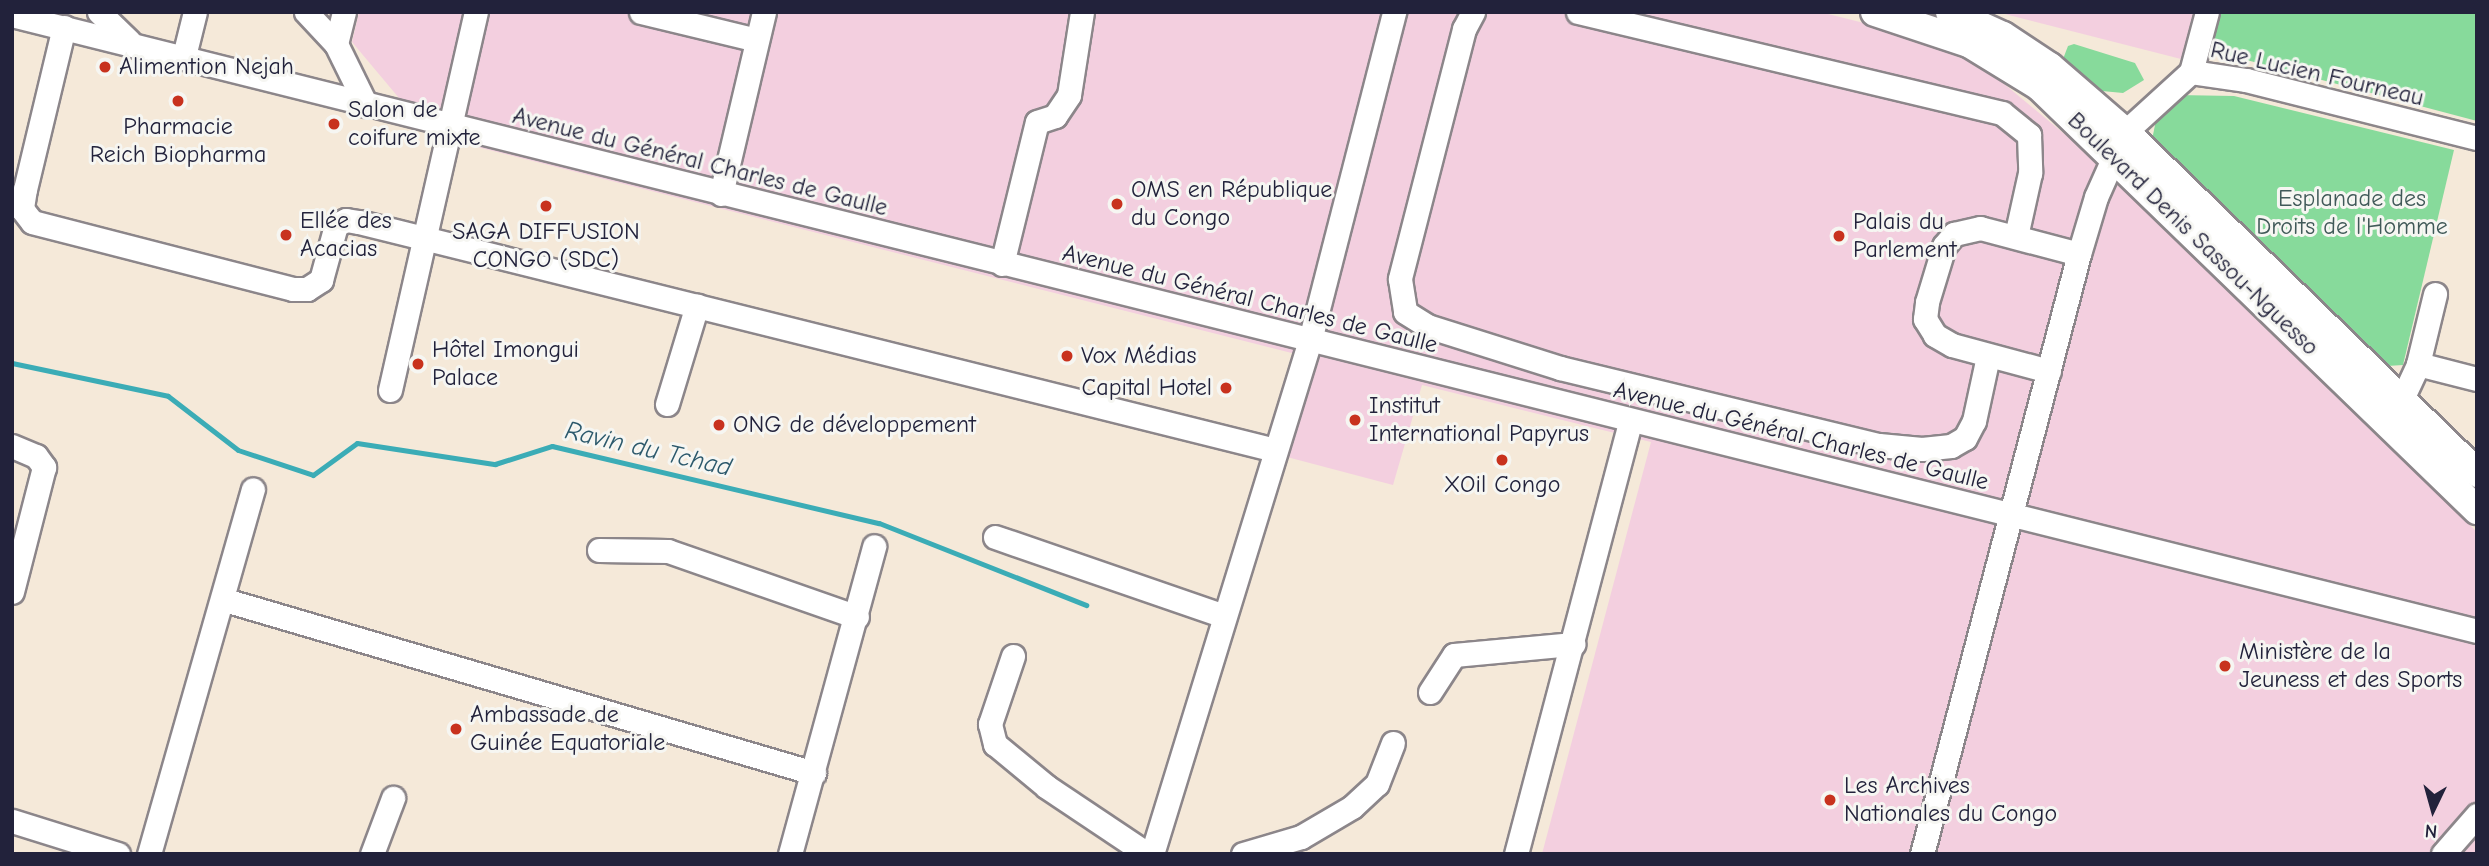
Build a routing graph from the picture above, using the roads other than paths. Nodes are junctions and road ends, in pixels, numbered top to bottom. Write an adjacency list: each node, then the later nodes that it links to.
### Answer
1 (99, 12): 18 (street)
2 (195, 12): 20 (street)
3 (306, 12): 19 (street)
4 (344, 12): 19 (street)
5 (476, 12): 23 (street)
6 (641, 12): 17 (street)
7 (764, 12): 17 (street)
8 (1082, 12): 30 (street)
9 (1394, 12): 33 (street)
10 (1473, 12): 34 (street)
11 (1578, 12): 27 (street)
12 (1875, 12): 25 (main road, Boulevard Denis Sassou-Nguesso)
13 (1950, 12): 25 (main road, Boulevard Denis Sassou-Nguesso)
14 (2207, 12): 21 (street)
15 (12, 15): 16 (street, Avenue du Général Charles de Gaulle)
16 (64, 26): 18 (street, Avenue du Général Charles de Gaulle); 28 (street)
17 (757, 40): 26 (street)
18 (129, 41): 20 (street, Avenue du Général Charles de Gaulle)
19 (336, 44): 22 (street)
20 (184, 56): 22 (street, Avenue du Général Charles de Gaulle)
21 (2192, 72): 24 (street, Rue Lucien Fourneau); 25 (street, Rue Lucien Fourneau)
22 (366, 105): 23 (street, Avenue du Général Charles de Gaulle)
23 (448, 127): 26 (street, Avenue du Général Charles de Gaulle); 28 (street)
24 (2477, 138)
25 (2119, 144): 29 (street); 39 (main road, Boulevard Denis Sassou-Nguesso); 46 (main road, Boulevard Denis Sassou-Nguesso)
26 (721, 194): 30 (street, Avenue du Général Charles de Gaulle)
27 (2016, 236): 29 (street); 34 (street)
28 (423, 237): 32 (street); 38 (street)
29 (2080, 254): 36 (street)
30 (1002, 264): 33 (street, Avenue du Général Charles de Gaulle)
31 (2435, 294): 35 (street)
32 (696, 305): 40 (street); 43 (street)
33 (1310, 341): 41 (street, Avenue du Général Charles de Gaulle); 43 (street)
34 (1988, 356): 36 (street)
35 (2418, 364): 37 (street); 39 (street)
36 (2049, 371): 47 (street)
37 (2477, 379)
38 (390, 390)
39 (2402, 399): 44 (main road, Boulevard Denis Sassou-Nguesso)
40 (667, 404)
41 (1630, 421): 47 (street, Avenue du Général Charles de Gaulle); 56 (street)
42 (12, 446): 51 (street)
43 (1275, 450): 53 (street)
44 (2477, 473)
45 (253, 490): 52 (street)
46 (2477, 510)
47 (2011, 514): 55 (street, Avenue du Général Charles de Gaulle); 71 (street)
48 (995, 537): 53 (street)
49 (874, 546): 54 (street)
50 (598, 550): 54 (street)
51 (12, 592)
52 (225, 600): 60 (street); 66 (street)
53 (1224, 616): 68 (street)
54 (857, 617): 60 (street)
55 (2477, 631)
56 (1573, 644): 58 (street); 70 (street)
57 (1013, 656): 68 (street)
58 (1430, 692)
59 (1394, 743): 69 (street)
60 (814, 773): 64 (street)
61 (393, 798): 67 (street)
62 (2477, 814): 72 (street)
63 (12, 821): 65 (street)
64 (797, 851)
65 (118, 854)
66 (149, 854)
67 (372, 854)
68 (1149, 854)
69 (1243, 854)
70 (1516, 854)
71 (1922, 854)
72 (2444, 854)

